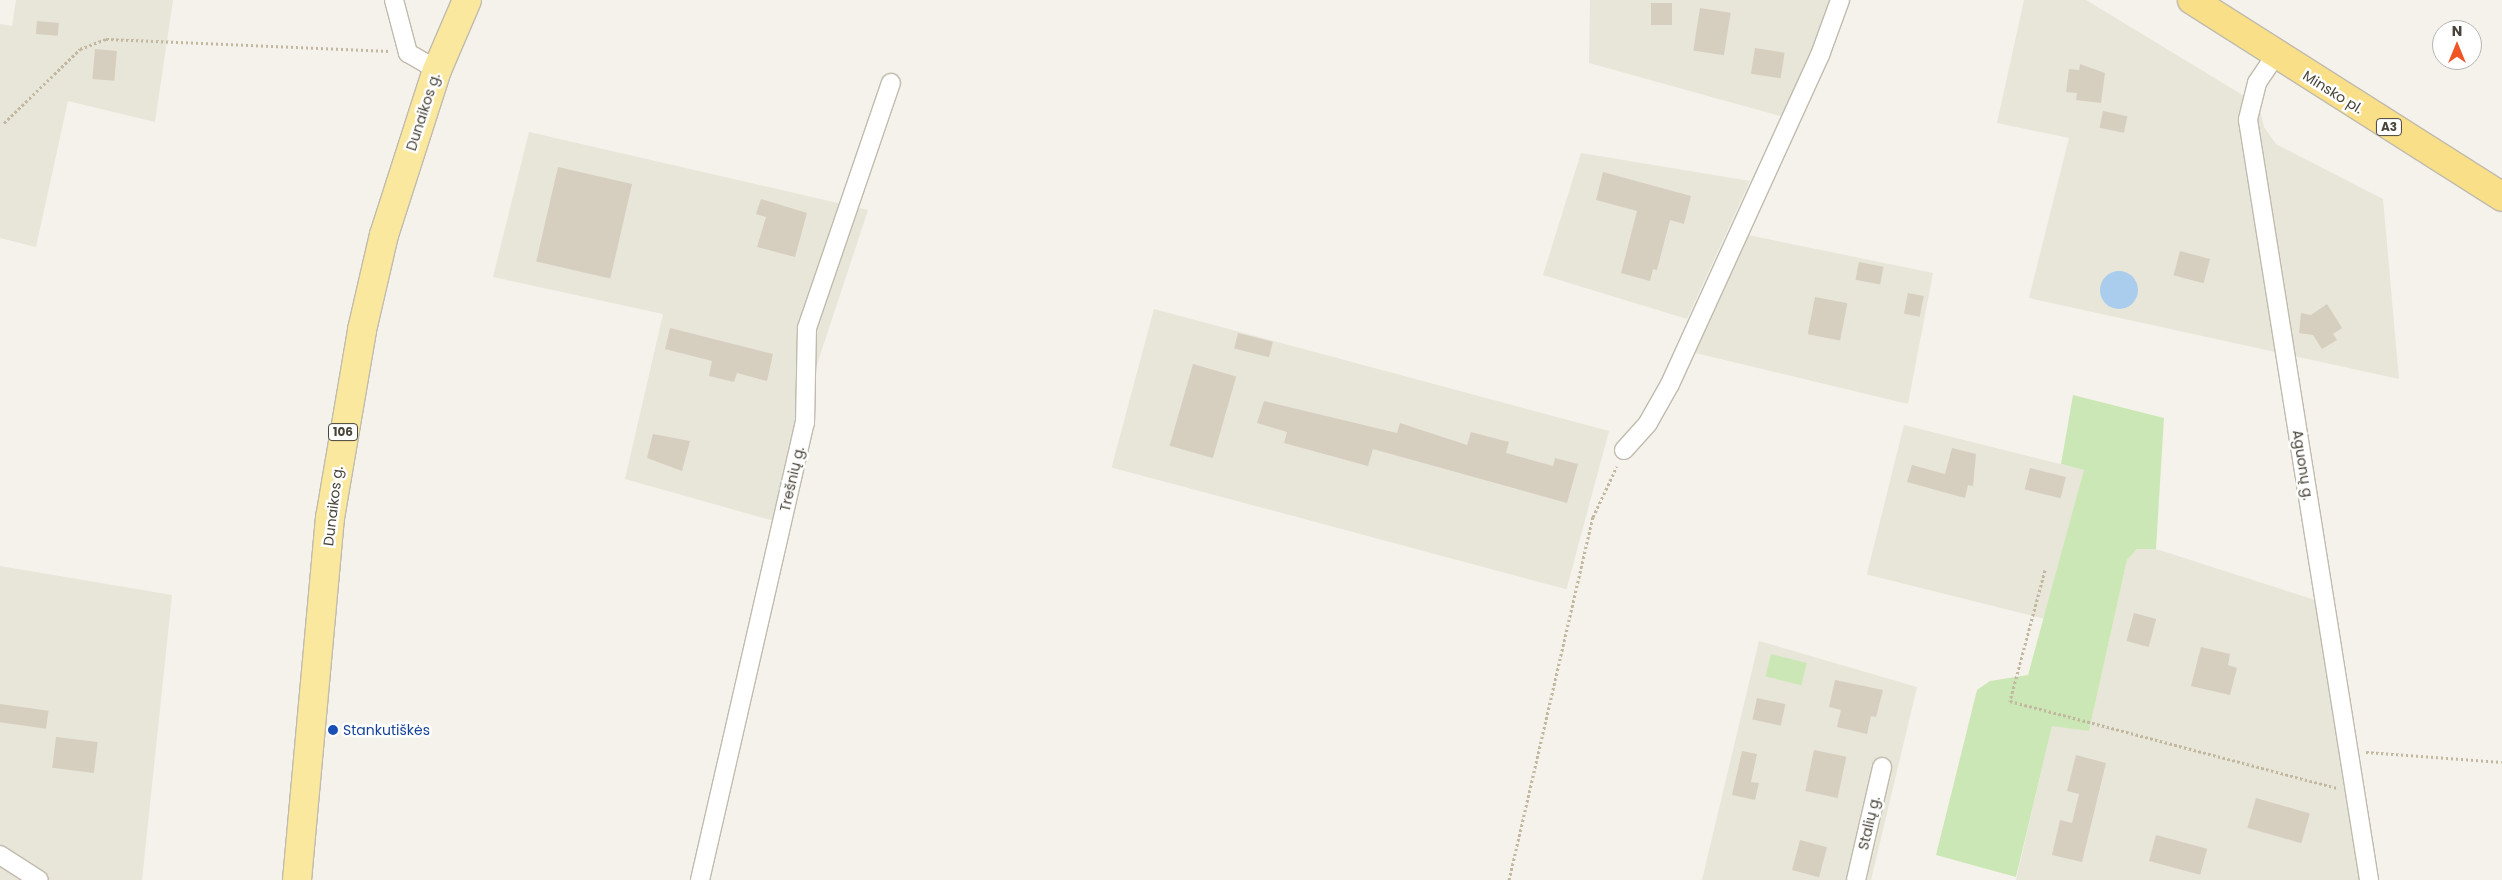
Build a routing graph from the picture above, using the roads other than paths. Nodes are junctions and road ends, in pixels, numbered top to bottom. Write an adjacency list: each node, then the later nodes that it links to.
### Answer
1 (394, 0): 6 (street)
2 (467, 0): 6 (main road, Dunaikos g. / 106)
3 (1840, 0): 9 (street)
4 (2192, 0): 5 (highway, Minsko pl. / A3)
5 (2275, 56): 8 (highway, Minsko pl. / A3); 16 (street, Aguonų g.)
6 (437, 70): 13 (main road, Dunaikos g. / 106)
7 (891, 83): 14 (street, Trešnių g.)
8 (2502, 197)
9 (1624, 450)
10 (1882, 767): 15 (street, Stalių g.)
11 (0, 855): 12 (street)
12 (39, 880)
13 (297, 880)
14 (700, 880)
15 (1856, 880)
16 (2369, 880)

